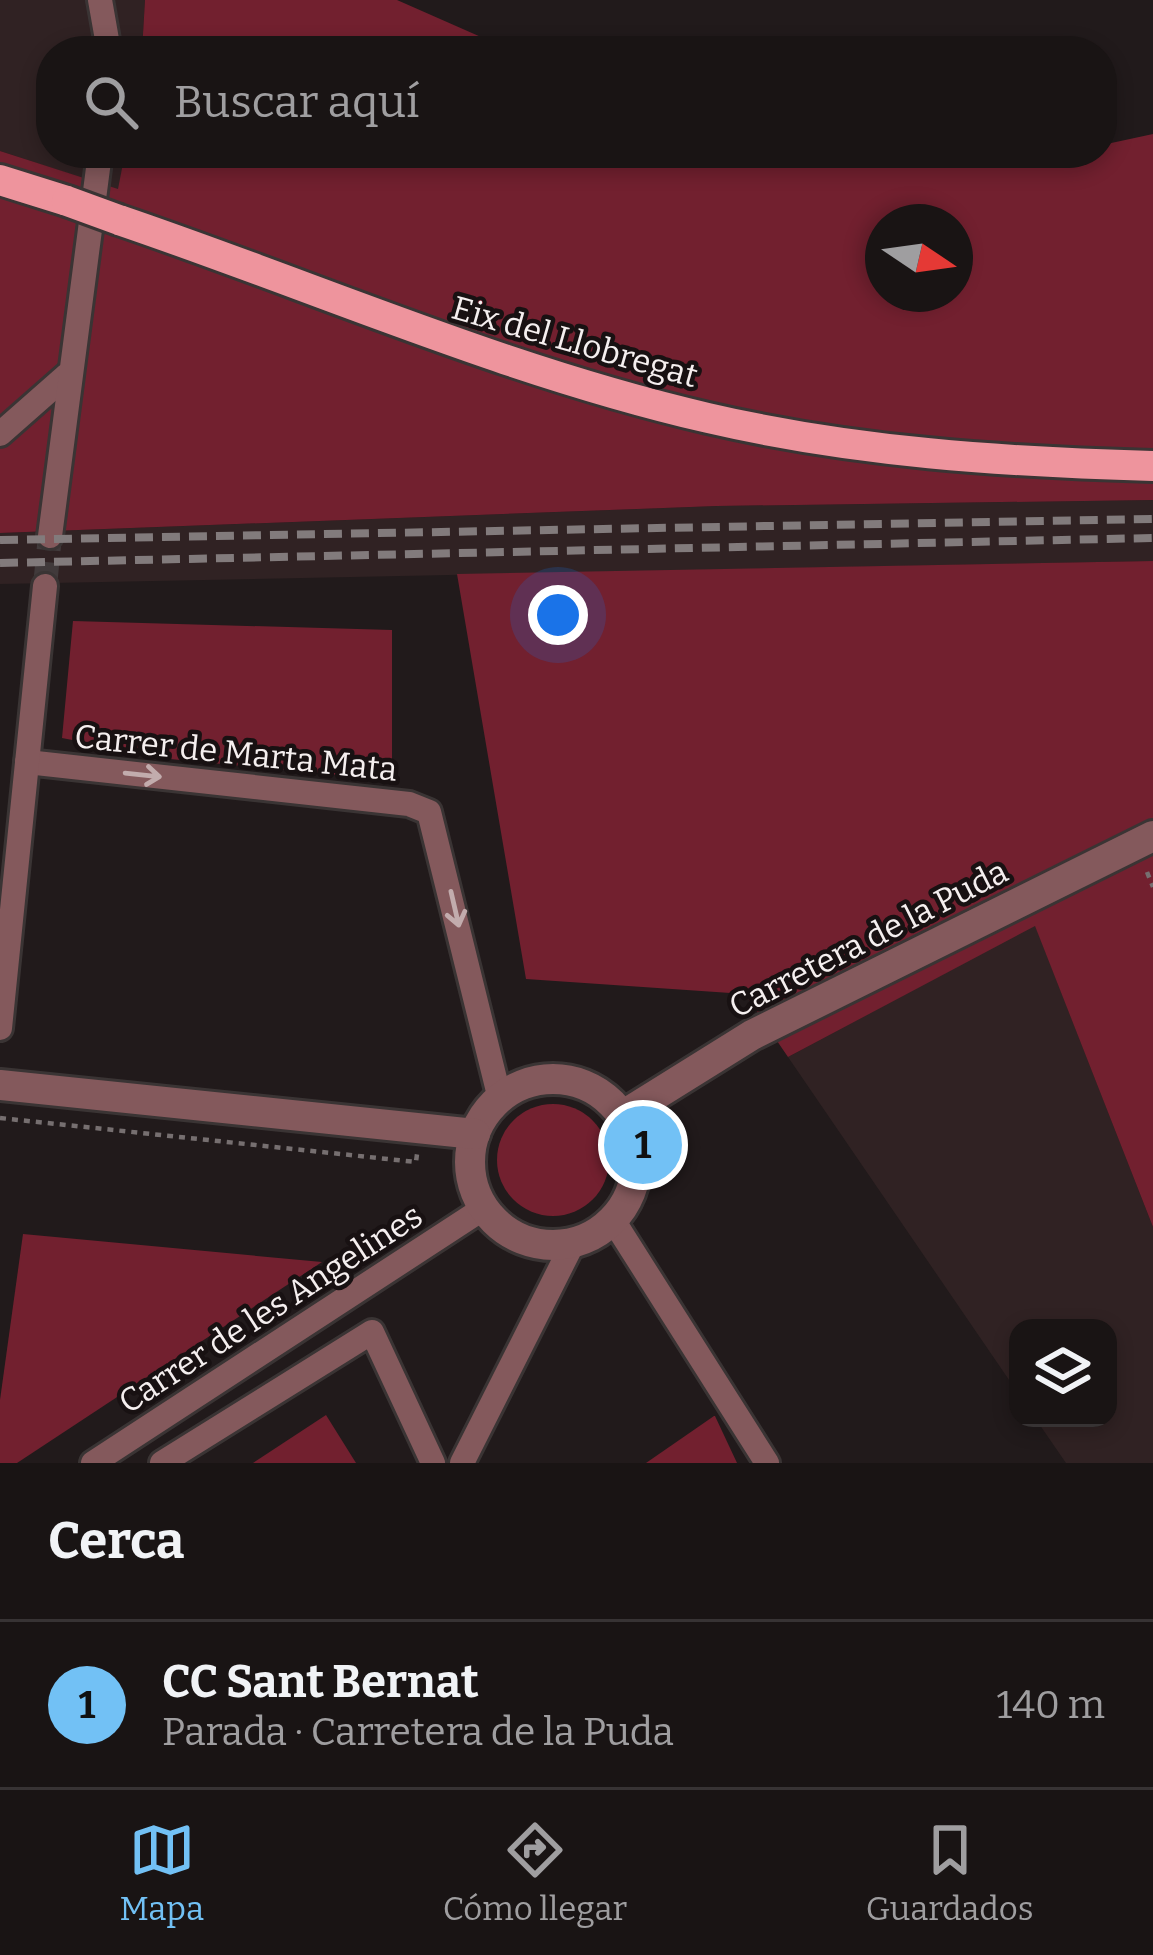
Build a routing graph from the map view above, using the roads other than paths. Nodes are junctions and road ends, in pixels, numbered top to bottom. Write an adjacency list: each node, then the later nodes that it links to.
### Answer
1 (100, 0): 2 (street)
2 (106, 36)
3 (98, 168): 5 (street)
4 (0, 179): 7 (main road, Eix del Llobregat, bridge)
5 (68, 375): 6 (street); 8 (street)
6 (0, 434)
7 (1153, 466)
8 (50, 536)
9 (45, 586): 10 (street)
10 (27, 762): 12 (street); 14 (street, Carrer de Marta Mata, one-way to 14)
11 (1153, 836): 15 (street, Carretera de la Puda)
12 (0, 1028)
13 (0, 1085): 16 (street)
14 (500, 1099): 15 (street); 16 (street)
15 (622, 1116): 18 (street)
16 (475, 1134): 17 (street)
17 (484, 1208): 19 (street); 20 (street, Carrer de les Angelines)
18 (614, 1220): 19 (street); 24 (street)
19 (573, 1243): 23 (street)
20 (93, 1463)
21 (162, 1463): 22 (street)
22 (434, 1463)
23 (462, 1463)
24 (767, 1463)

